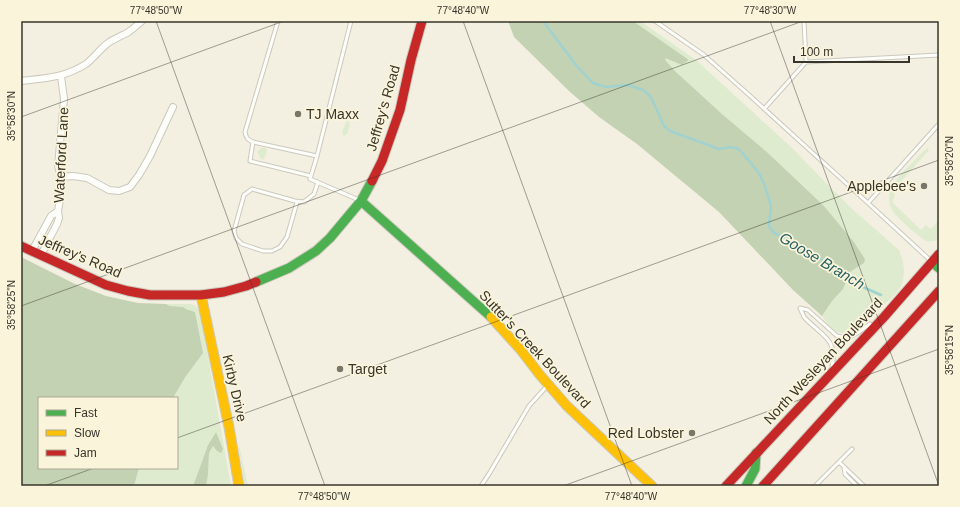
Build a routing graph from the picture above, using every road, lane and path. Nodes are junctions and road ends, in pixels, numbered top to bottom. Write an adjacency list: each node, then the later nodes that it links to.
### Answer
1 (142, 21): 9 (street)
2 (278, 21): 14 (lane)
3 (351, 21): 15 (lane)
4 (422, 21): 19 (main road, Jeffrey's Road)
5 (655, 21): 12 (lane)
6 (804, 21): 8 (lane)
7 (939, 55): 8 (lane)
8 (806, 62): 12 (lane)
9 (61, 76): 10 (street); 17 (street, Waterford Lane)
10 (21, 81)
11 (173, 107): 17 (street)
12 (764, 109): 21 (lane)
13 (939, 124): 21 (lane)
14 (254, 142): 15 (lane); 16 (lane)
15 (317, 156): 16 (lane)
16 (311, 176): 18 (lane)
17 (61, 177): 22 (street, Waterford Lane)
18 (318, 182): 19 (lane); 20 (lane)
19 (361, 201): 29 (main road, Jeffrey's Road); 32 (main road, Sutter's Creek Boulevard)
20 (296, 202): 20 (lane)
21 (868, 203): 27 (lane)
22 (58, 211): 24 (street, Waterford Lane); 26 (street, Waterford Lane)
23 (21, 246): 24 (main road, Jeffrey's Road)
24 (32, 251): 26 (main road, Jeffrey's Road)
25 (939, 254): 27 (main road, North Wesleyan Boulevard)
26 (41, 255): 29 (main road, Jeffrey's Road)
27 (935, 265): 30 (main road, North Wesleyan Boulevard)
28 (939, 291): 42 (main road)
29 (201, 295): 37 (main road, Kirby Drive)
30 (884, 317): 31 (main road, North Wesleyan Boulevard); 31 (lane)
31 (830, 374): 34 (main road, North Wesleyan Boulevard)
32 (548, 384): 38 (lane); 39 (main road, Sutter's Creek Boulevard)
33 (852, 449): 35 (lane)
34 (756, 453): 40 (main road, North Wesleyan Boulevard); 41 (main road)
35 (839, 462): 36 (lane); 43 (lane)
36 (843, 466): 44 (lane); 45 (lane)
37 (239, 486)
38 (481, 486)
39 (652, 486)
40 (726, 486)
41 (746, 486)
42 (763, 486)
43 (815, 486)
44 (857, 486)
45 (864, 486)

